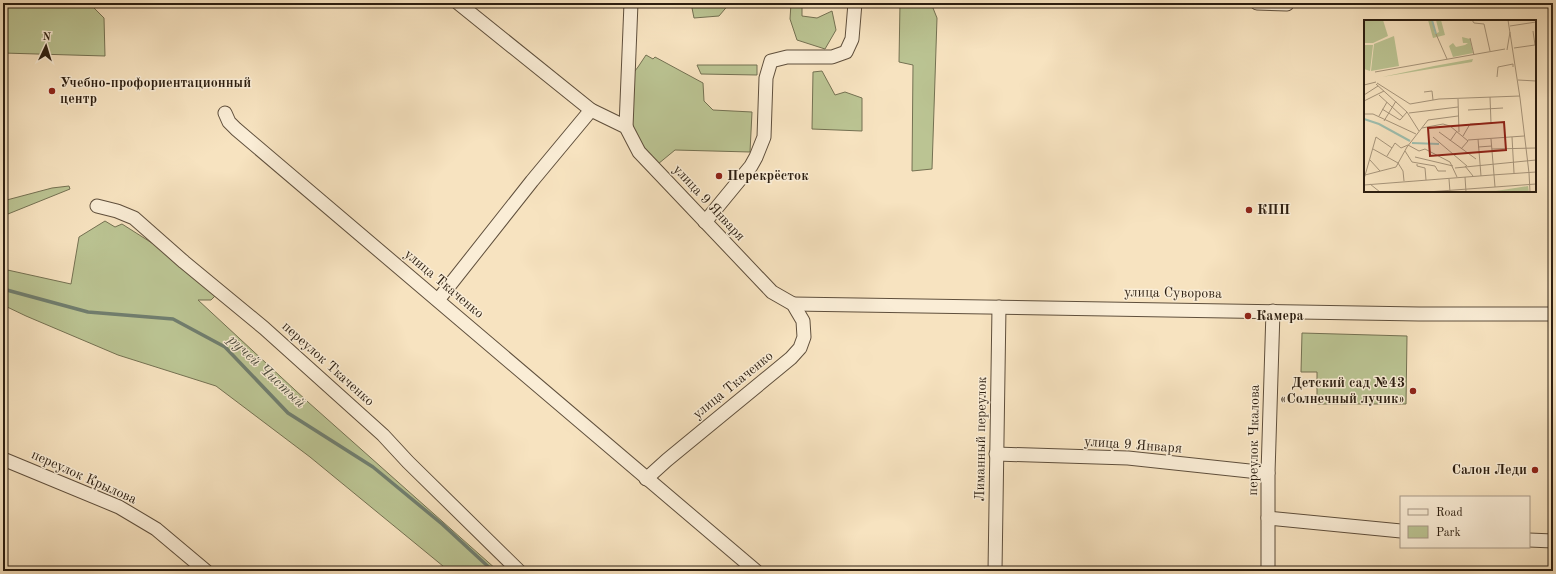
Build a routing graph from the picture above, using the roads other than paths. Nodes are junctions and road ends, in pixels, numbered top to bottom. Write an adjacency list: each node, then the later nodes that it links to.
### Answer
1 (458, 3): 6 (street)
2 (631, 3): 8 (street)
3 (855, 3): 10 (street)
4 (1257, 3): 5 (street)
5 (1287, 3)
6 (591, 110): 8 (street); 11 (street)
7 (225, 113): 11 (street, улица Ткаченко)
8 (626, 127): 10 (street, улица 9 Января)
9 (97, 206): 26 (street, переулок Ткаченко)
10 (705, 222): 12 (street, улица 9 Января)
11 (438, 300): 20 (street, улица Ткаченко)
12 (793, 304): 13 (street, улица Суворова); 16 (street, улица 9 Января)
13 (999, 307): 14 (street, улица Суворова); 17 (street, Лиманный переулок)
14 (1273, 311): 15 (street, улица Суворова); 19 (street, переулок Чкалова)
15 (1553, 314)
16 (803, 321): 20 (street, улица Ткаченко)
17 (996, 454): 19 (street, улица 9 Января); 28 (street, Лиманный переулок)
18 (3, 459): 25 (street, переулок Крылова)
19 (1268, 473): 21 (street, переулок Чкалова)
20 (646, 479): 27 (street, улица Ткаченко)
21 (1268, 518): 22 (street); 29 (street, переулок Чкалова)
22 (1400, 531)
23 (1530, 540): 24 (street)
24 (1553, 541)
25 (206, 571)
26 (519, 571)
27 (756, 571)
28 (995, 571)
29 (1268, 571)

